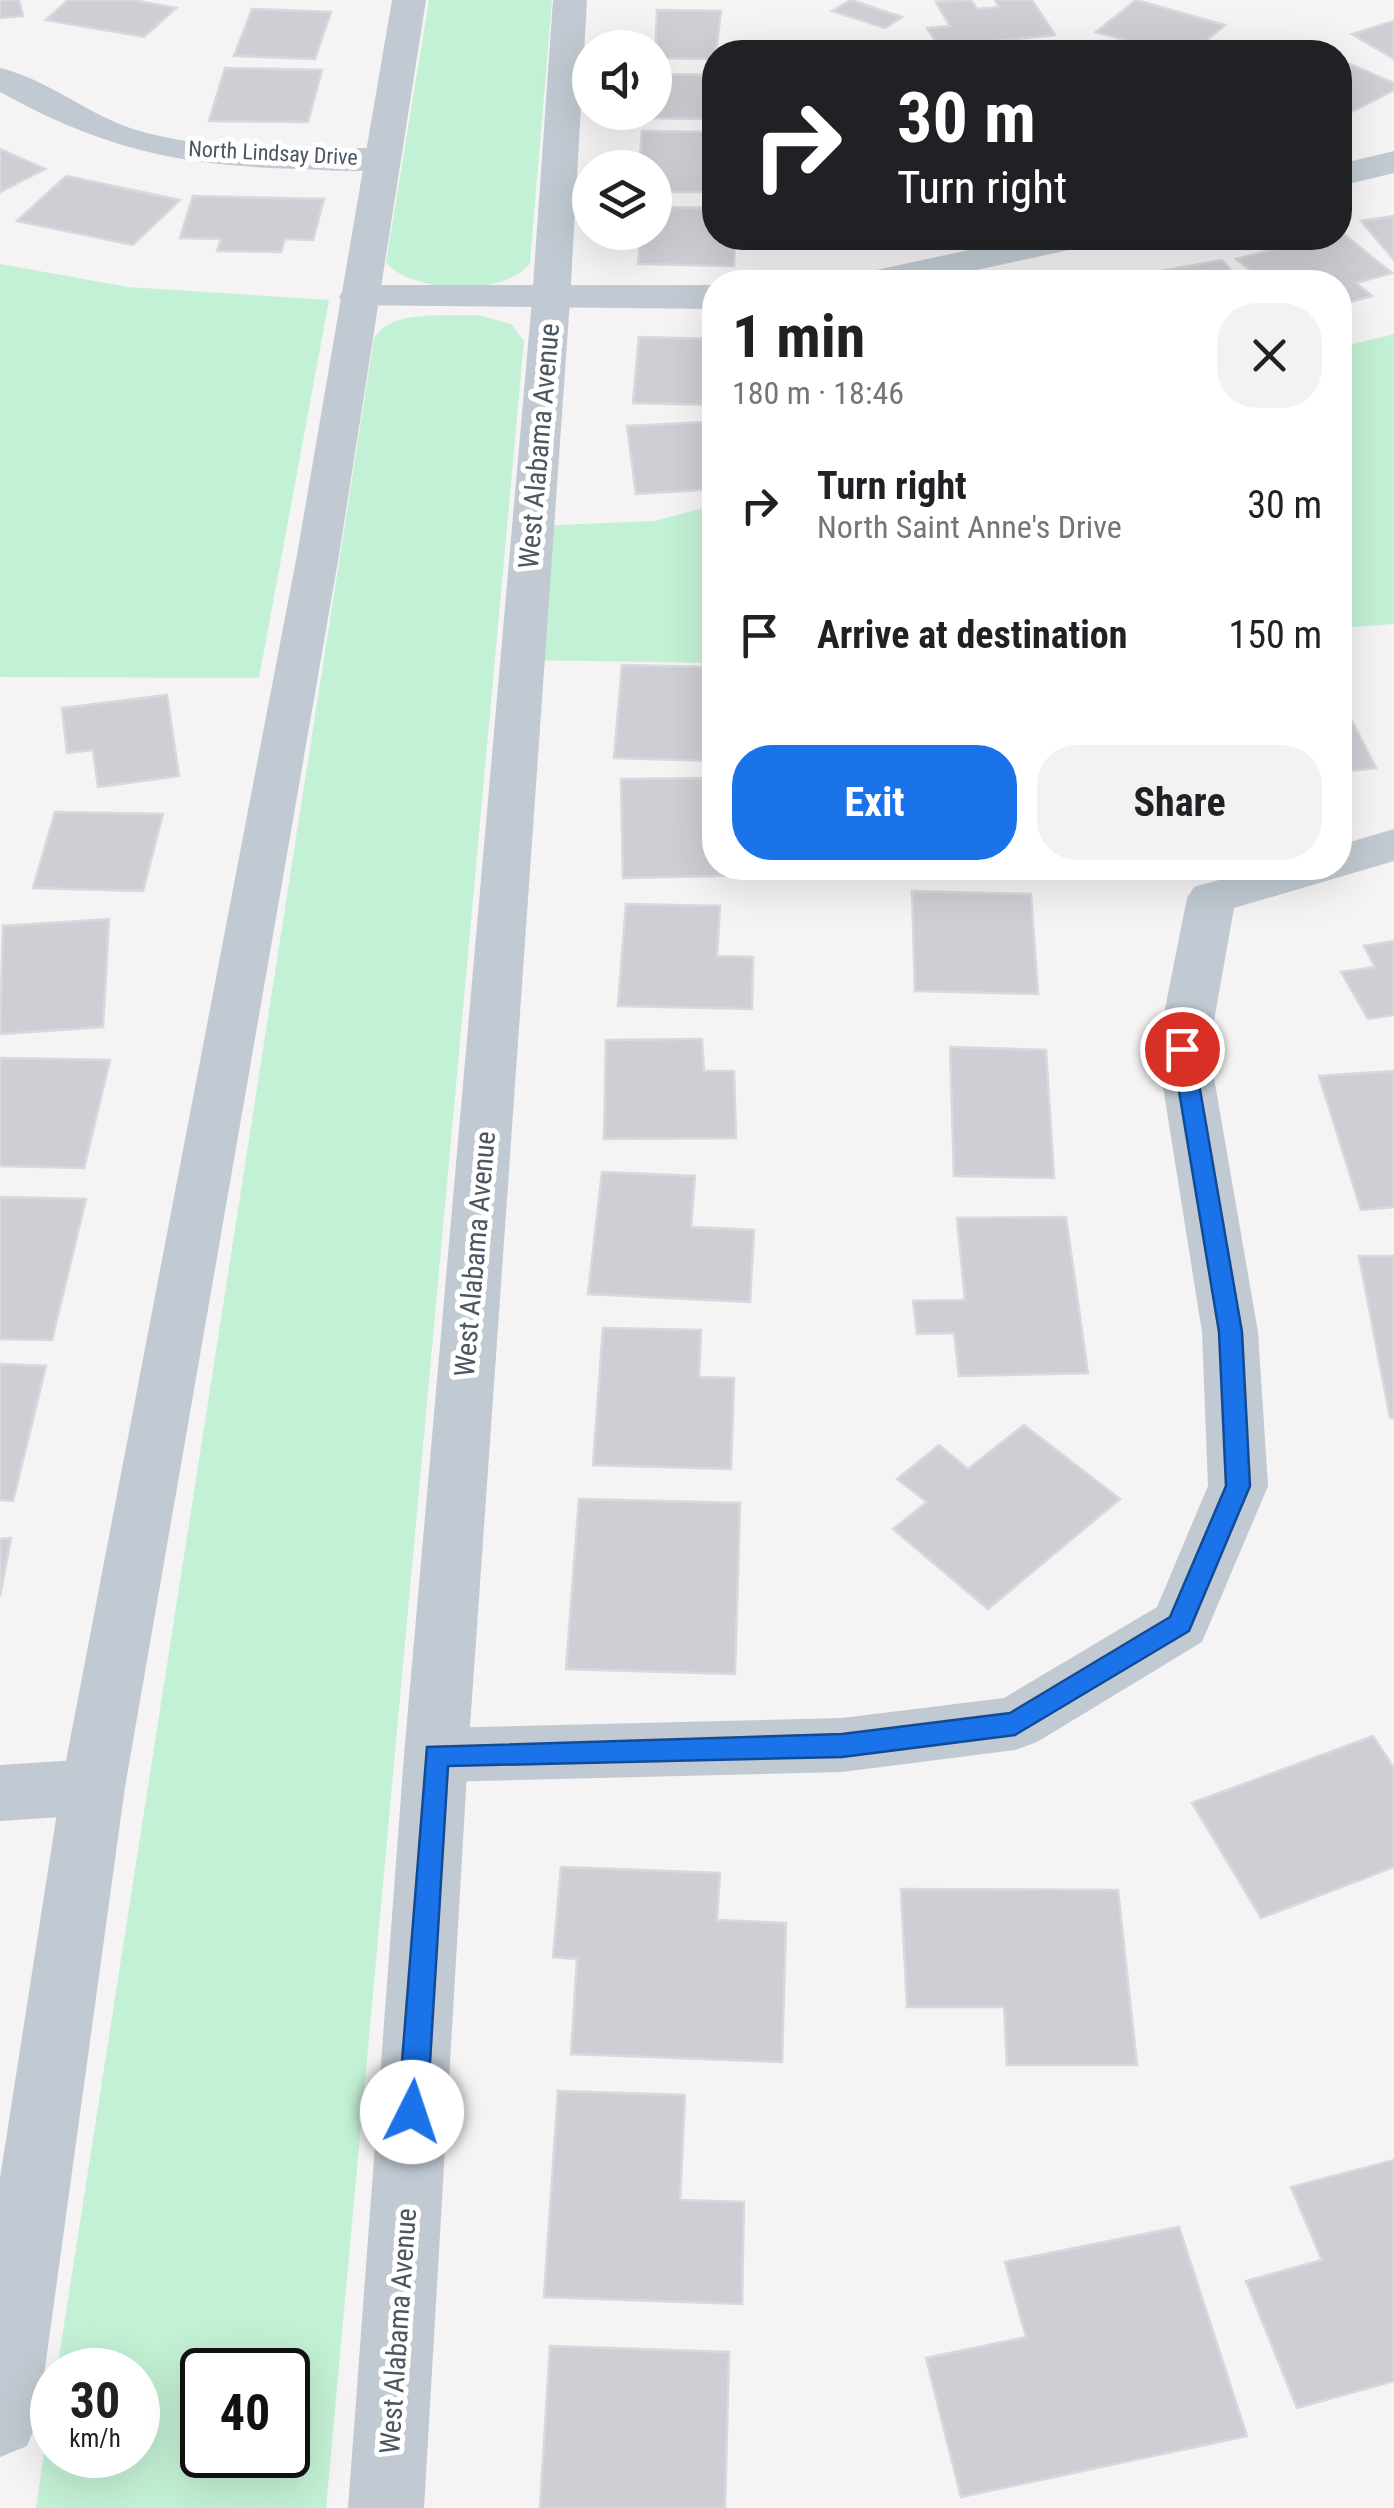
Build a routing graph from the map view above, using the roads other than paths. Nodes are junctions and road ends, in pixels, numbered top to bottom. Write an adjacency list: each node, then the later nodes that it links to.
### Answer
1 (409, 0): 4 (street)
2 (570, 0): 11 (street, West Alabama Avenue)
3 (0, 78): 4 (street, North Lindsay Drive)
4 (380, 159): 9 (street)
5 (1394, 162): 6 (street)
6 (1352, 172)
7 (1019, 250): 8 (street)
8 (927, 270)
9 (358, 297): 11 (street); 16 (street)
10 (702, 298): 11 (street)
11 (551, 300): 15 (street, West Alabama Avenue)
12 (1394, 845): 13 (street)
13 (1352, 857)
14 (1274, 880): 15 (street)
15 (436, 1755): 19 (street, West Alabama Avenue)
16 (94, 1786): 17 (street); 18 (street)
17 (0, 1793)
18 (0, 2419)
19 (386, 2508)

